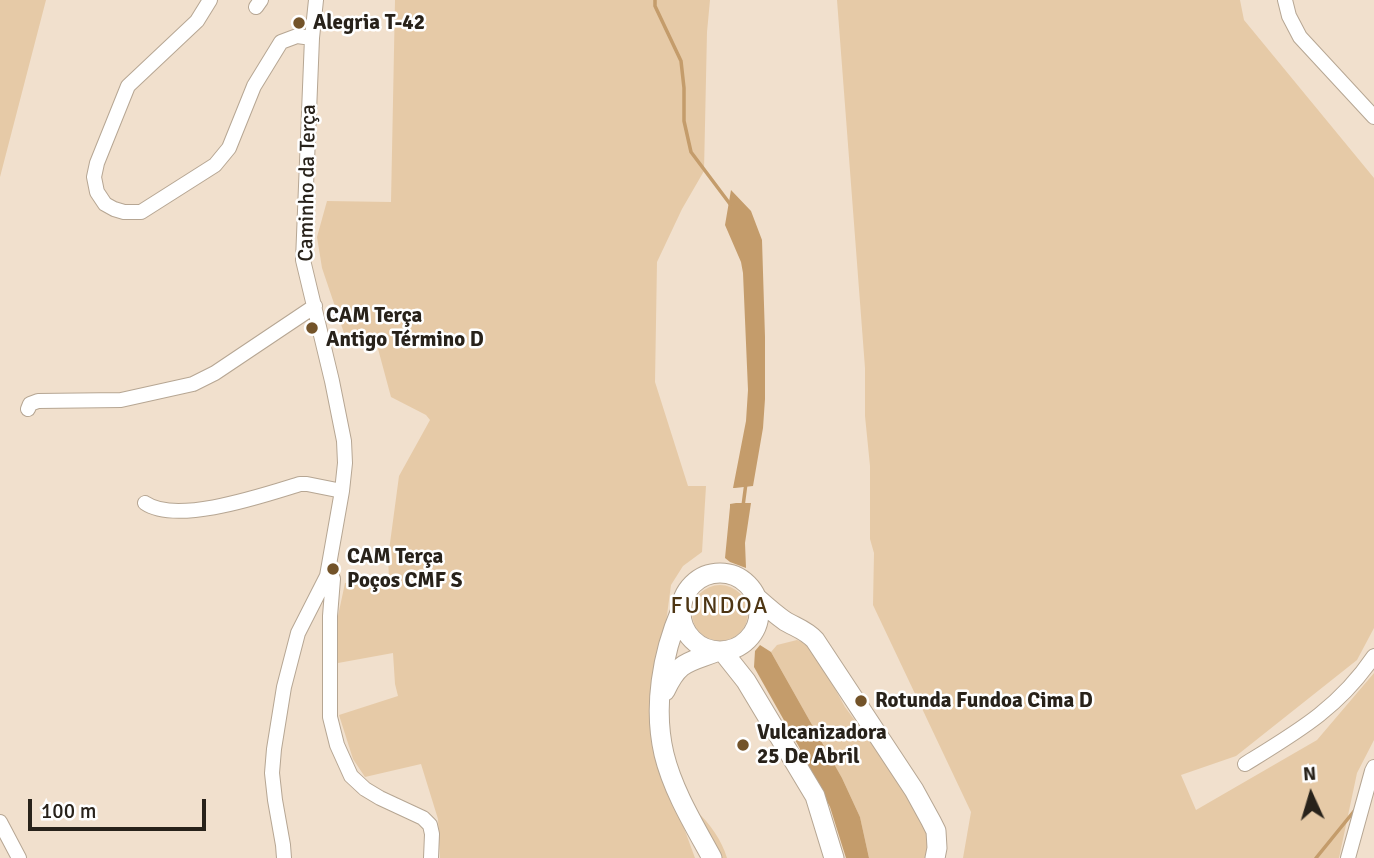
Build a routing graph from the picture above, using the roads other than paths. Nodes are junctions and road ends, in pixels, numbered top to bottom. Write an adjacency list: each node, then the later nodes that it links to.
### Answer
1 (209, 0): 4 (street)
2 (316, 0): 4 (street, Caminho da Terça)
3 (1285, 0): 5 (street)
4 (312, 38): 6 (street, Caminho da Terça)
5 (1374, 117)
6 (315, 306): 7 (street); 8 (street, Caminho da Terça)
7 (28, 409)
8 (342, 491): 9 (street); 10 (street, Caminho da Terça)
9 (145, 503)
10 (327, 576): 23 (street, Caminho da Terça); 24 (street)
11 (752, 591): 12 (main road); 13 (main road); 14 (main road)
12 (681, 610): 15 (main road); 18 (main road)
13 (796, 626): 14 (main road); 27 (main road)
14 (751, 637): 15 (main road); 17 (main road)
15 (720, 652): 17 (main road); 18 (main road)
16 (1374, 656): 19 (street)
17 (746, 681): 26 (main road)
18 (660, 701): 25 (main road)
19 (1245, 764)
20 (1374, 767): 28 (street)
21 (0, 822): 22 (street)
22 (19, 858)
23 (284, 858)
24 (432, 858)
25 (712, 858)
26 (834, 858)
27 (935, 858)
28 (1348, 858)

